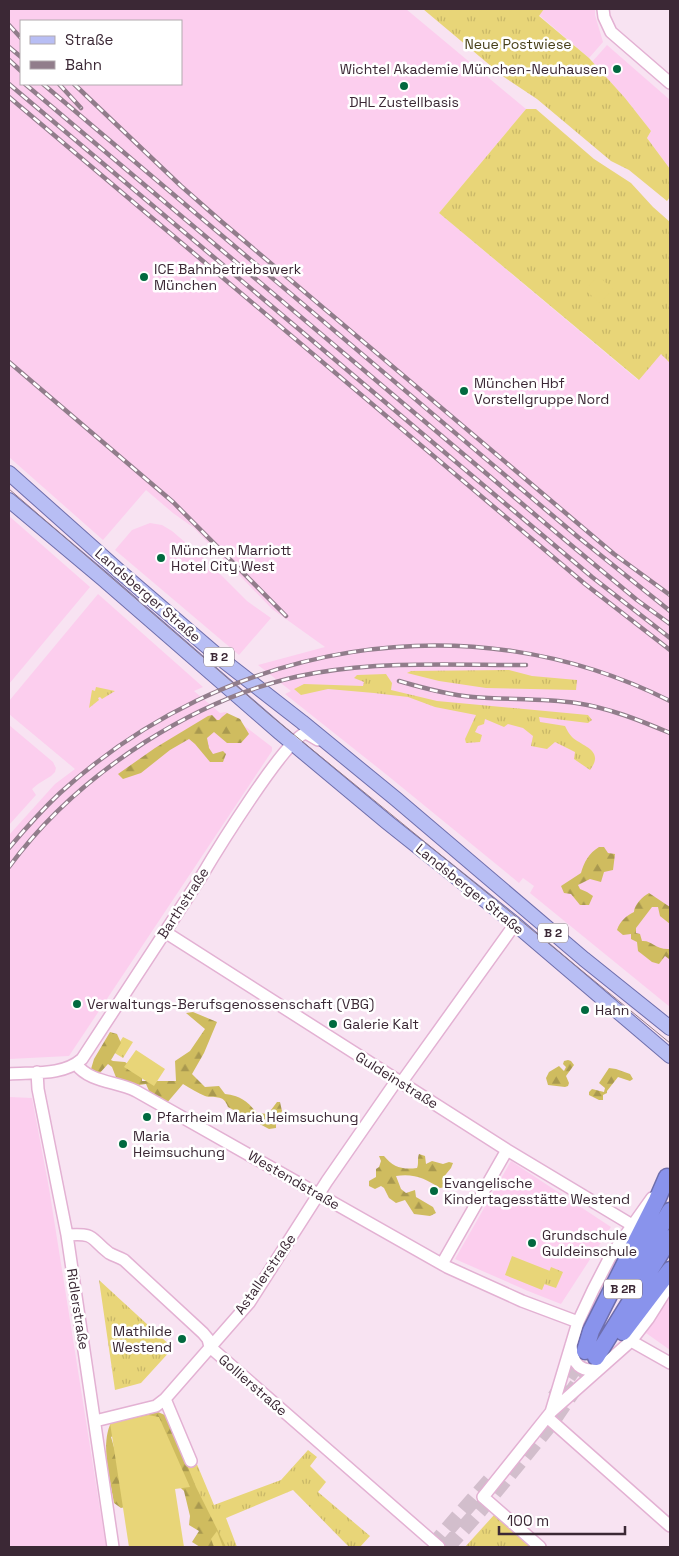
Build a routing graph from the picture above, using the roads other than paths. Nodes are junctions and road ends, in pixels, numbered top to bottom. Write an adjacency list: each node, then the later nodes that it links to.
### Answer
1 (603, 9): 2 (street)
2 (670, 83)
3 (9, 473): 4 (main road, Landsberger Straße / B 2)
4 (24, 485): 5 (street); 7 (main road, Landsberger Straße / B 2)
5 (9, 501): 6 (main road, Landsberger Straße / B 2)
6 (292, 743): 7 (street, Landsberger Straße); 8 (main road, Landsberger Straße / B 2); 9 (street, Barthstraße)
7 (337, 750): 10 (main road, Landsberger Straße / B 2)
8 (514, 924): 11 (main road, Landsberger Straße / B 2); 15 (street, Astallerstraße)
9 (165, 932): 12 (street, Barthstraße); 15 (street, Guldeinstraße)
10 (670, 1028)
11 (670, 1056)
12 (76, 1064): 13 (street); 18 (street, Westendstraße)
13 (37, 1072): 14 (street); 22 (street, Ridlerstraße)
14 (9, 1074)
15 (399, 1081): 16 (street, Guldeinstraße); 18 (street, Astallerstraße)
16 (507, 1150): 20 (street, Guldeinstraße); 23 (street)
17 (669, 1174): 20 (street); 29 (highway)
18 (319, 1194): 23 (street, Westendstraße); 28 (street, Astallerstraße)
19 (670, 1211): 21 (highway, B 2R)
20 (632, 1225): 26 (street)
21 (665, 1232): 29 (highway, B 2R)
22 (73, 1235): 28 (street, Gollierstraße); 35 (street, Ridlerstraße)
23 (442, 1264): 26 (street, Westendstraße)
24 (670, 1270): 29 (highway)
25 (670, 1284): 27 (street)
26 (578, 1322): 29 (street)
27 (631, 1341): 29 (street); 30 (street)
28 (210, 1347): 33 (street, Astallerstraße); 39 (street, Gollierstraße)
29 (591, 1355): 31 (street); 32 (street)
30 (670, 1363)
31 (559, 1384): 32 (street); 34 (street)
32 (575, 1392): 34 (street)
33 (165, 1399): 35 (street, Astallerstraße); 36 (street)
34 (550, 1414): 37 (street); 40 (street)
35 (95, 1421): 38 (street, Ridlerstraße)
36 (191, 1461)
37 (670, 1526)
38 (113, 1547)
39 (439, 1547)
40 (540, 1547)

